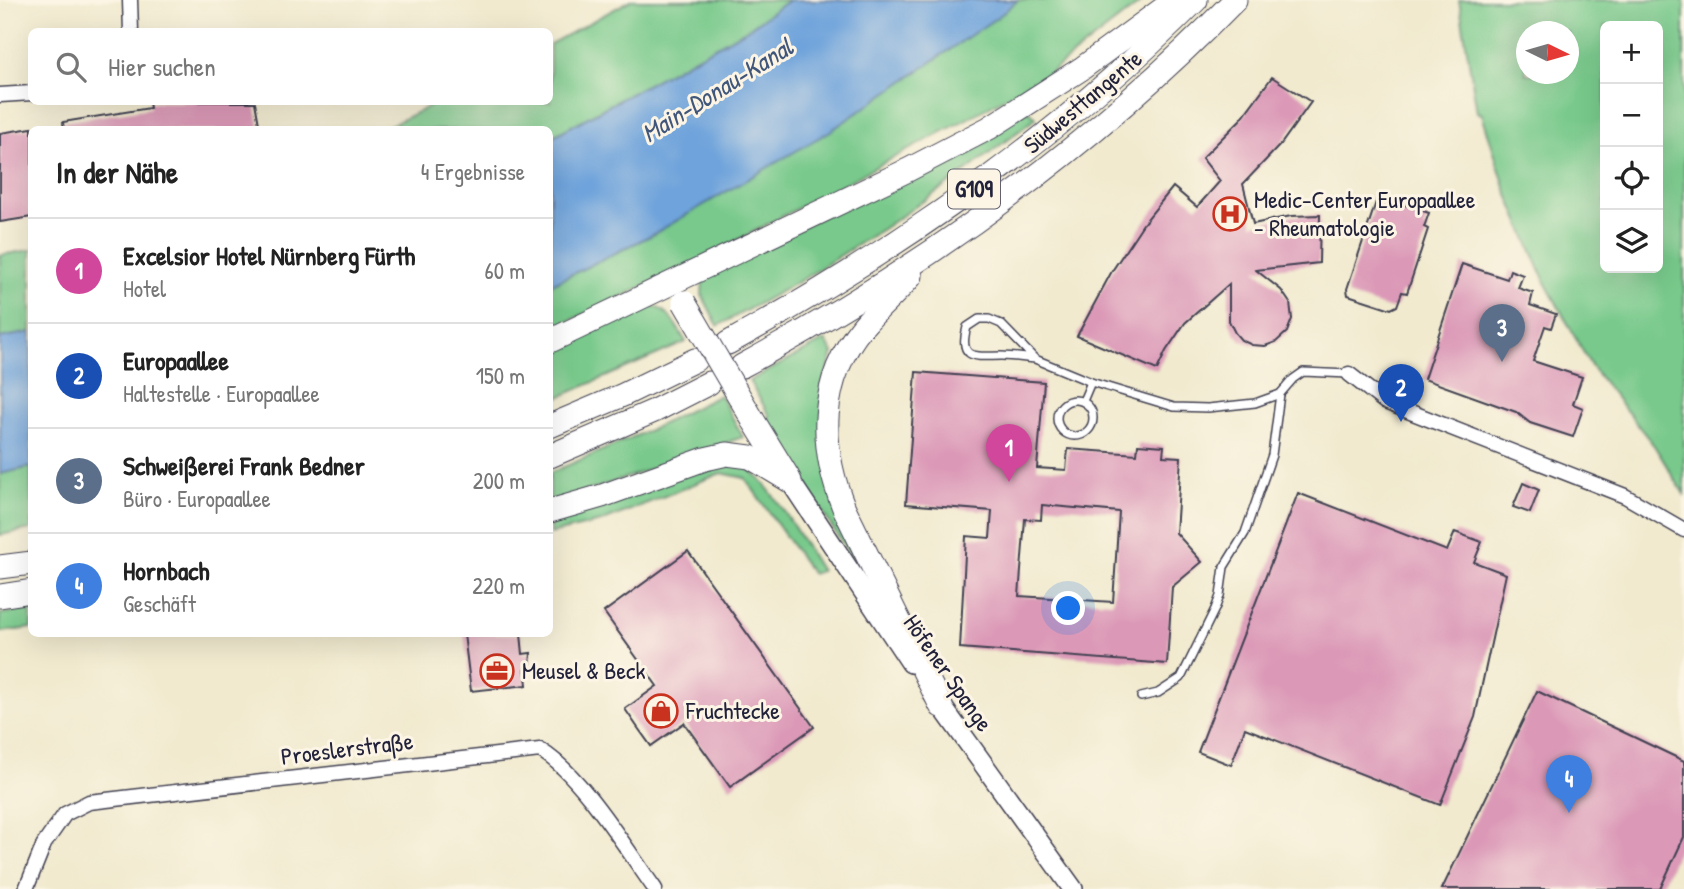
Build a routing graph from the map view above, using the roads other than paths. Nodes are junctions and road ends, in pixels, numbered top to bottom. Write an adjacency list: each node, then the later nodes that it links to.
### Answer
1 (130, 0): 5 (street)
2 (1175, 0): 9 (highway)
3 (1196, 0): 11 (highway, Südwesttangente / G109)
4 (1235, 0): 8 (highway, Südwesttangente / G109)
5 (131, 28)
6 (28, 93): 7 (street)
7 (0, 96)
8 (926, 256): 14 (highway, Südwesttangente / G109); 30 (highway)
9 (673, 281): 10 (highway); 22 (highway, bridge)
10 (553, 340)
11 (728, 343)
12 (1035, 359): 12 (lane); 17 (lane)
13 (695, 360): 20 (highway)
14 (742, 366)
15 (1349, 374): 18 (lane); 24 (street)
16 (709, 383): 21 (highway)
17 (1091, 383): 18 (lane); 19 (lane)
18 (1280, 394): 29 (lane)
19 (1083, 401): 19 (lane)
20 (553, 425)
21 (553, 455)
22 (790, 481): 23 (highway); 30 (main road, Höfener Spange)
23 (553, 509)
24 (1684, 530)
25 (28, 563): 26 (highway)
26 (0, 567)
27 (28, 592): 28 (highway)
28 (0, 596)
29 (1141, 696)
30 (941, 706): 33 (main road, Höfener Spange)
31 (26, 889): 32 (street, Proeslerstraße)
32 (655, 889)
33 (1073, 889)

